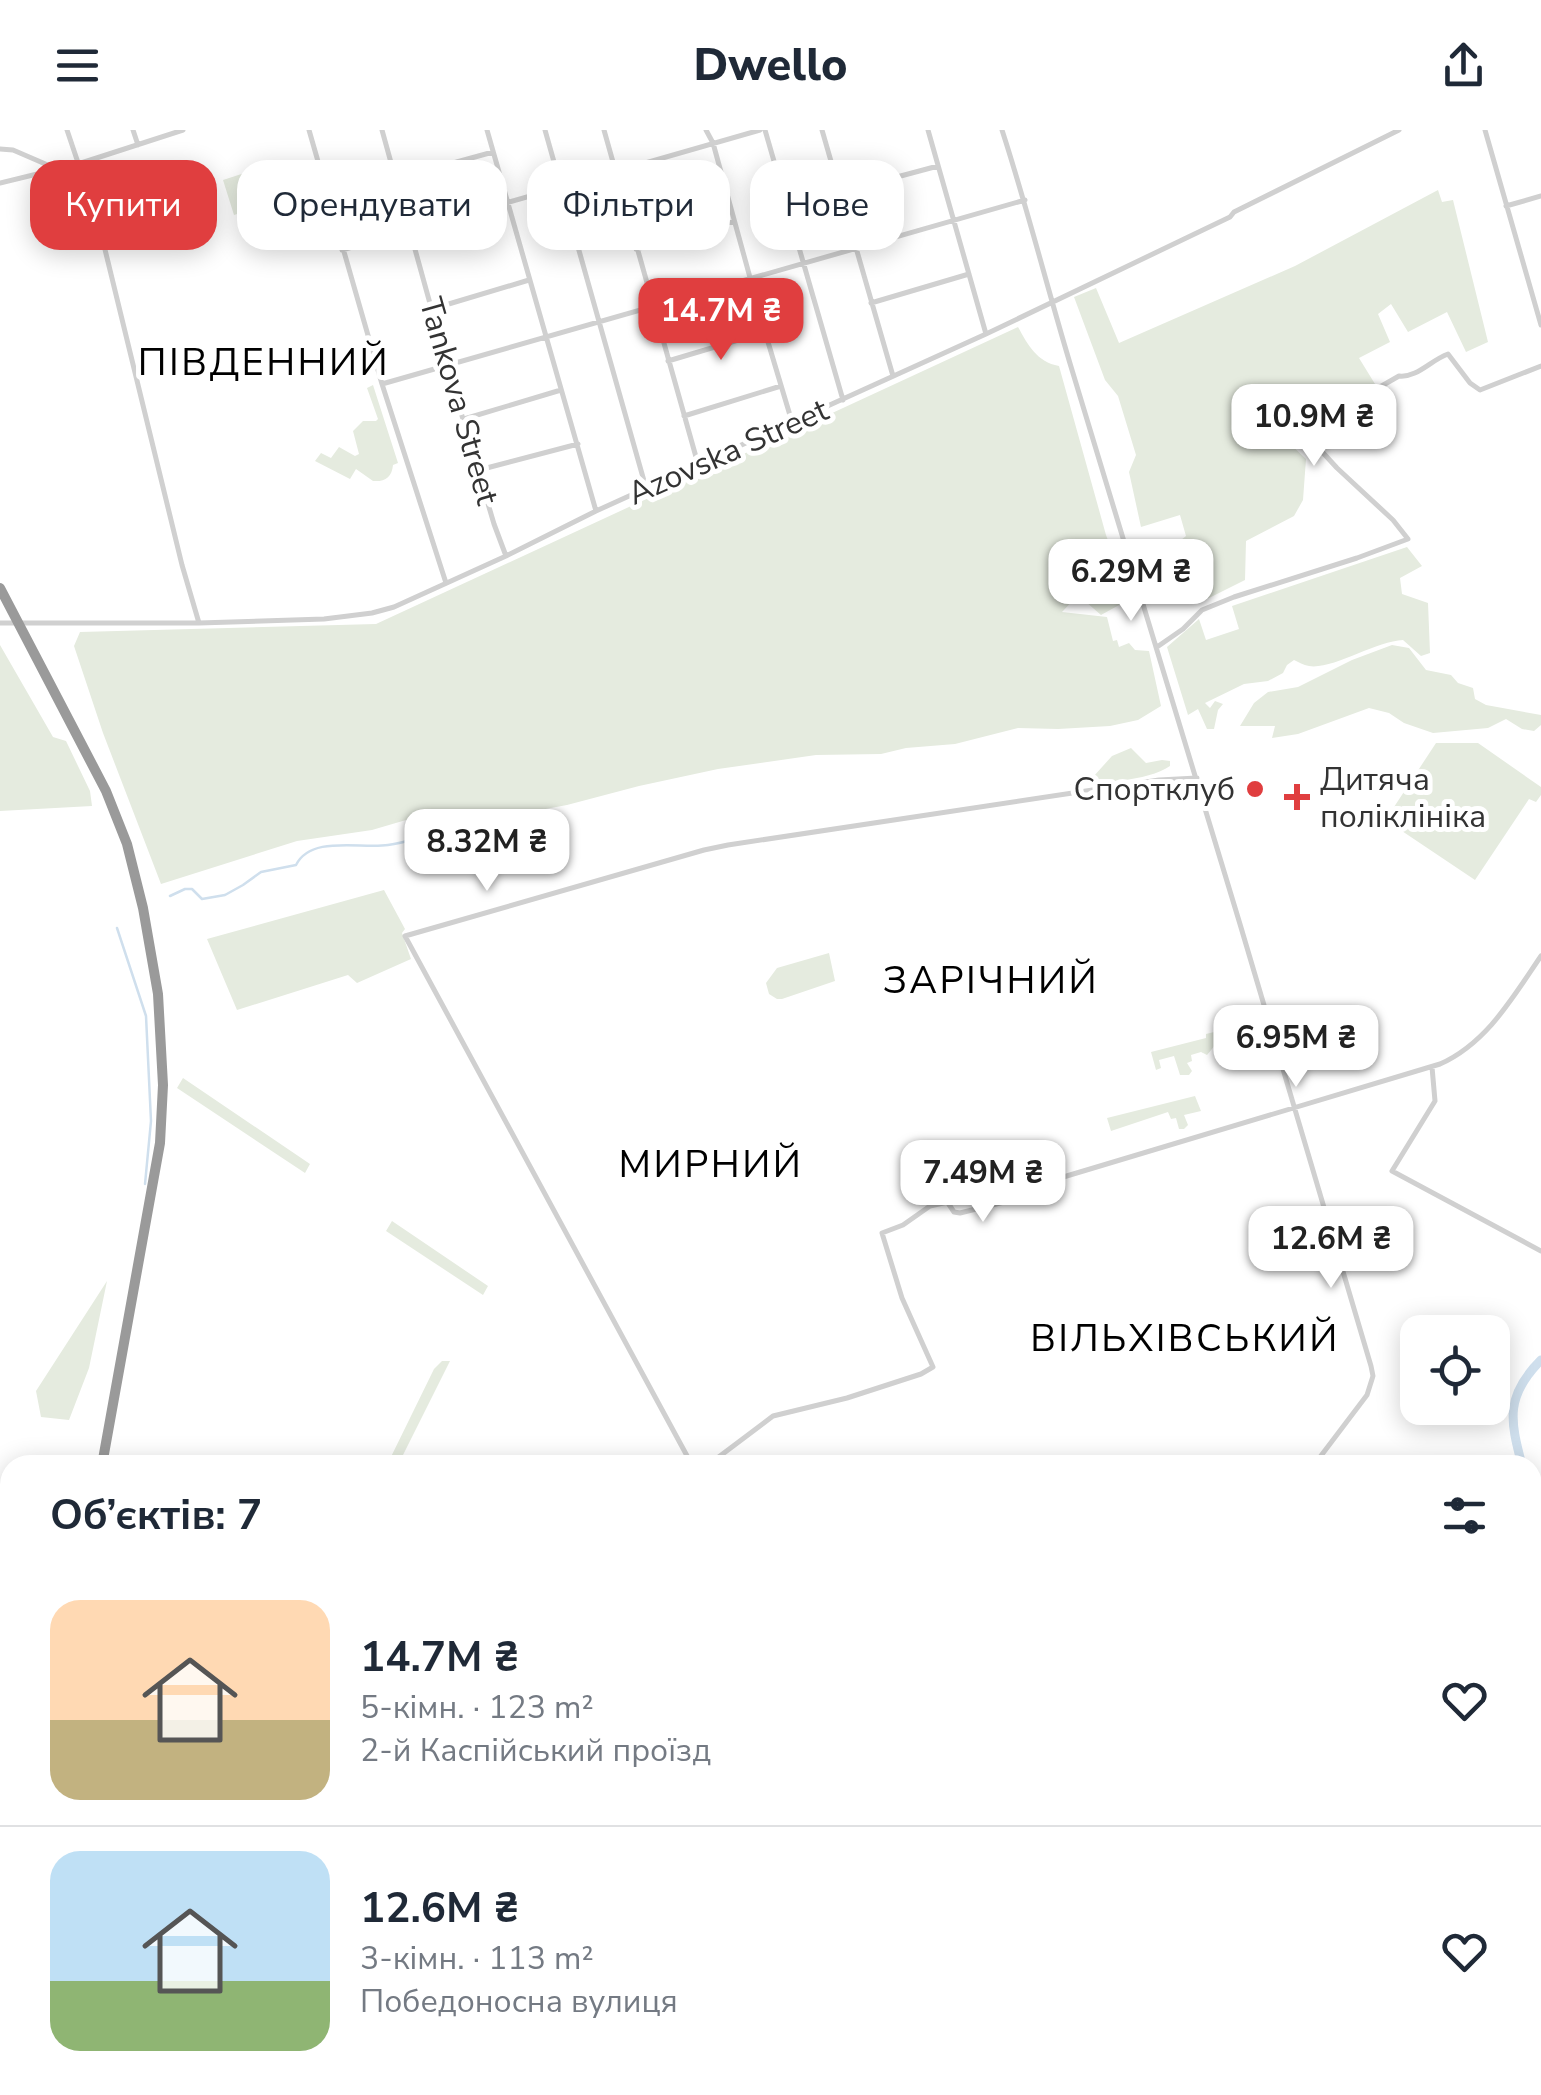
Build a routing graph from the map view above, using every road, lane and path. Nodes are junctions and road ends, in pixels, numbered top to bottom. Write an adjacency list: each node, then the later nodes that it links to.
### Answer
1 (68, 130): 21 (street)
2 (134, 130): 17 (street)
3 (184, 130): 17 (street)
4 (309, 130): 23 (street)
5 (382, 130): 24 (street, Tankova Street)
6 (488, 130): 19 (street)
7 (545, 130): 27 (street)
8 (604, 130): 28 (street)
9 (706, 130): 16 (street)
10 (763, 130): 16 (street); 53 (street)
11 (822, 130): 31 (street)
12 (928, 130): 32 (street)
13 (1002, 130): 38 (street)
14 (1399, 130): 58 (street, Azovska Street)
15 (1485, 130): 40 (street)
16 (713, 143): 29 (street); 30 (street)
17 (138, 144): 22 (street)
18 (0, 149): 20 (street)
19 (493, 152): 25 (street); 26 (street)
20 (34, 160)
21 (77, 160)
22 (90, 160)
23 (317, 160)
24 (390, 160)
25 (464, 160)
26 (495, 160)
27 (554, 160)
28 (611, 160)
29 (657, 160)
30 (717, 160)
31 (831, 160)
32 (938, 166): 33 (street); 42 (street)
33 (904, 175)
34 (30, 176): 35 (street)
35 (1, 183)
36 (1541, 196): 40 (street)
37 (527, 198): 39 (street)
38 (1025, 200): 42 (street); 58 (street)
39 (507, 204): 56 (street)
40 (1506, 206): 62 (street)
41 (730, 207): 43 (street)
42 (954, 220): 45 (street); 54 (street)
43 (734, 222): 44 (street); 55 (street)
44 (730, 223)
45 (904, 234)
46 (105, 250): 86 (street)
47 (342, 250): 70 (street)
48 (415, 250): 60 (street, Tankova Street)
49 (579, 250): 61 (street)
50 (636, 250): 59 (street)
51 (850, 250): 53 (street)
52 (858, 250): 57 (street)
53 (804, 263): 55 (street); 73 (street)
54 (970, 274): 57 (street); 64 (street)
55 (750, 279): 59 (street); 63 (street)
56 (529, 280): 60 (street); 65 (street)
57 (872, 303): 69 (street)
58 (1052, 303): 64 (street, Azovska Street); 88 (street)
59 (653, 306): 61 (street); 66 (street)
60 (432, 309): 67 (street, Tankova Street)
61 (599, 322): 65 (street); 80 (street)
62 (1541, 325)
63 (765, 332): 66 (street); 71 (street)
64 (986, 334): 69 (street, Azovska Street)
65 (546, 338): 67 (street); 72 (street)
66 (668, 361): 74 (street)
67 (447, 365): 70 (street); 75 (street, Tankova Street)
68 (1541, 366): 88 (street)
69 (893, 376): 73 (street, Azovska Street)
70 (382, 384): 83 (street)
71 (781, 386): 74 (street); 76 (street)
72 (562, 390): 75 (street); 77 (street)
73 (843, 400): 76 (street, Azovska Street)
74 (684, 416): 78 (street)
75 (464, 419): 79 (street, Tankova Street)
76 (792, 422): 78 (street, Azovska Street)
77 (578, 444): 79 (street); 81 (street)
78 (698, 465): 80 (street, Azovska Street)
79 (479, 470): 82 (street, Tankova Street)
80 (646, 488): 81 (street, Azovska Street)
81 (596, 512): 82 (street, Azovska Street)
82 (506, 556): 83 (street, Azovska Street)
83 (446, 583): 86 (street, Azovska Street)
84 (0, 588): 87 (highway)
85 (0, 623): 87 (street, Azovska Street)
86 (199, 623): 87 (street, Azovska Street)
87 (19, 624): 96 (highway)
88 (1157, 648): 89 (street)
89 (1197, 778): 92 (street); 97 (street)
90 (1541, 956): 91 (street)
91 (1432, 1067): 92 (street); 95 (street)
92 (1296, 1108): 93 (street); 99 (street)
93 (1030, 1187): 94 (street); 94 (street)
94 (948, 1203): 98 (street)
95 (1541, 1252)
96 (104, 1455)
97 (687, 1455)
98 (721, 1455)
99 (1322, 1455)

